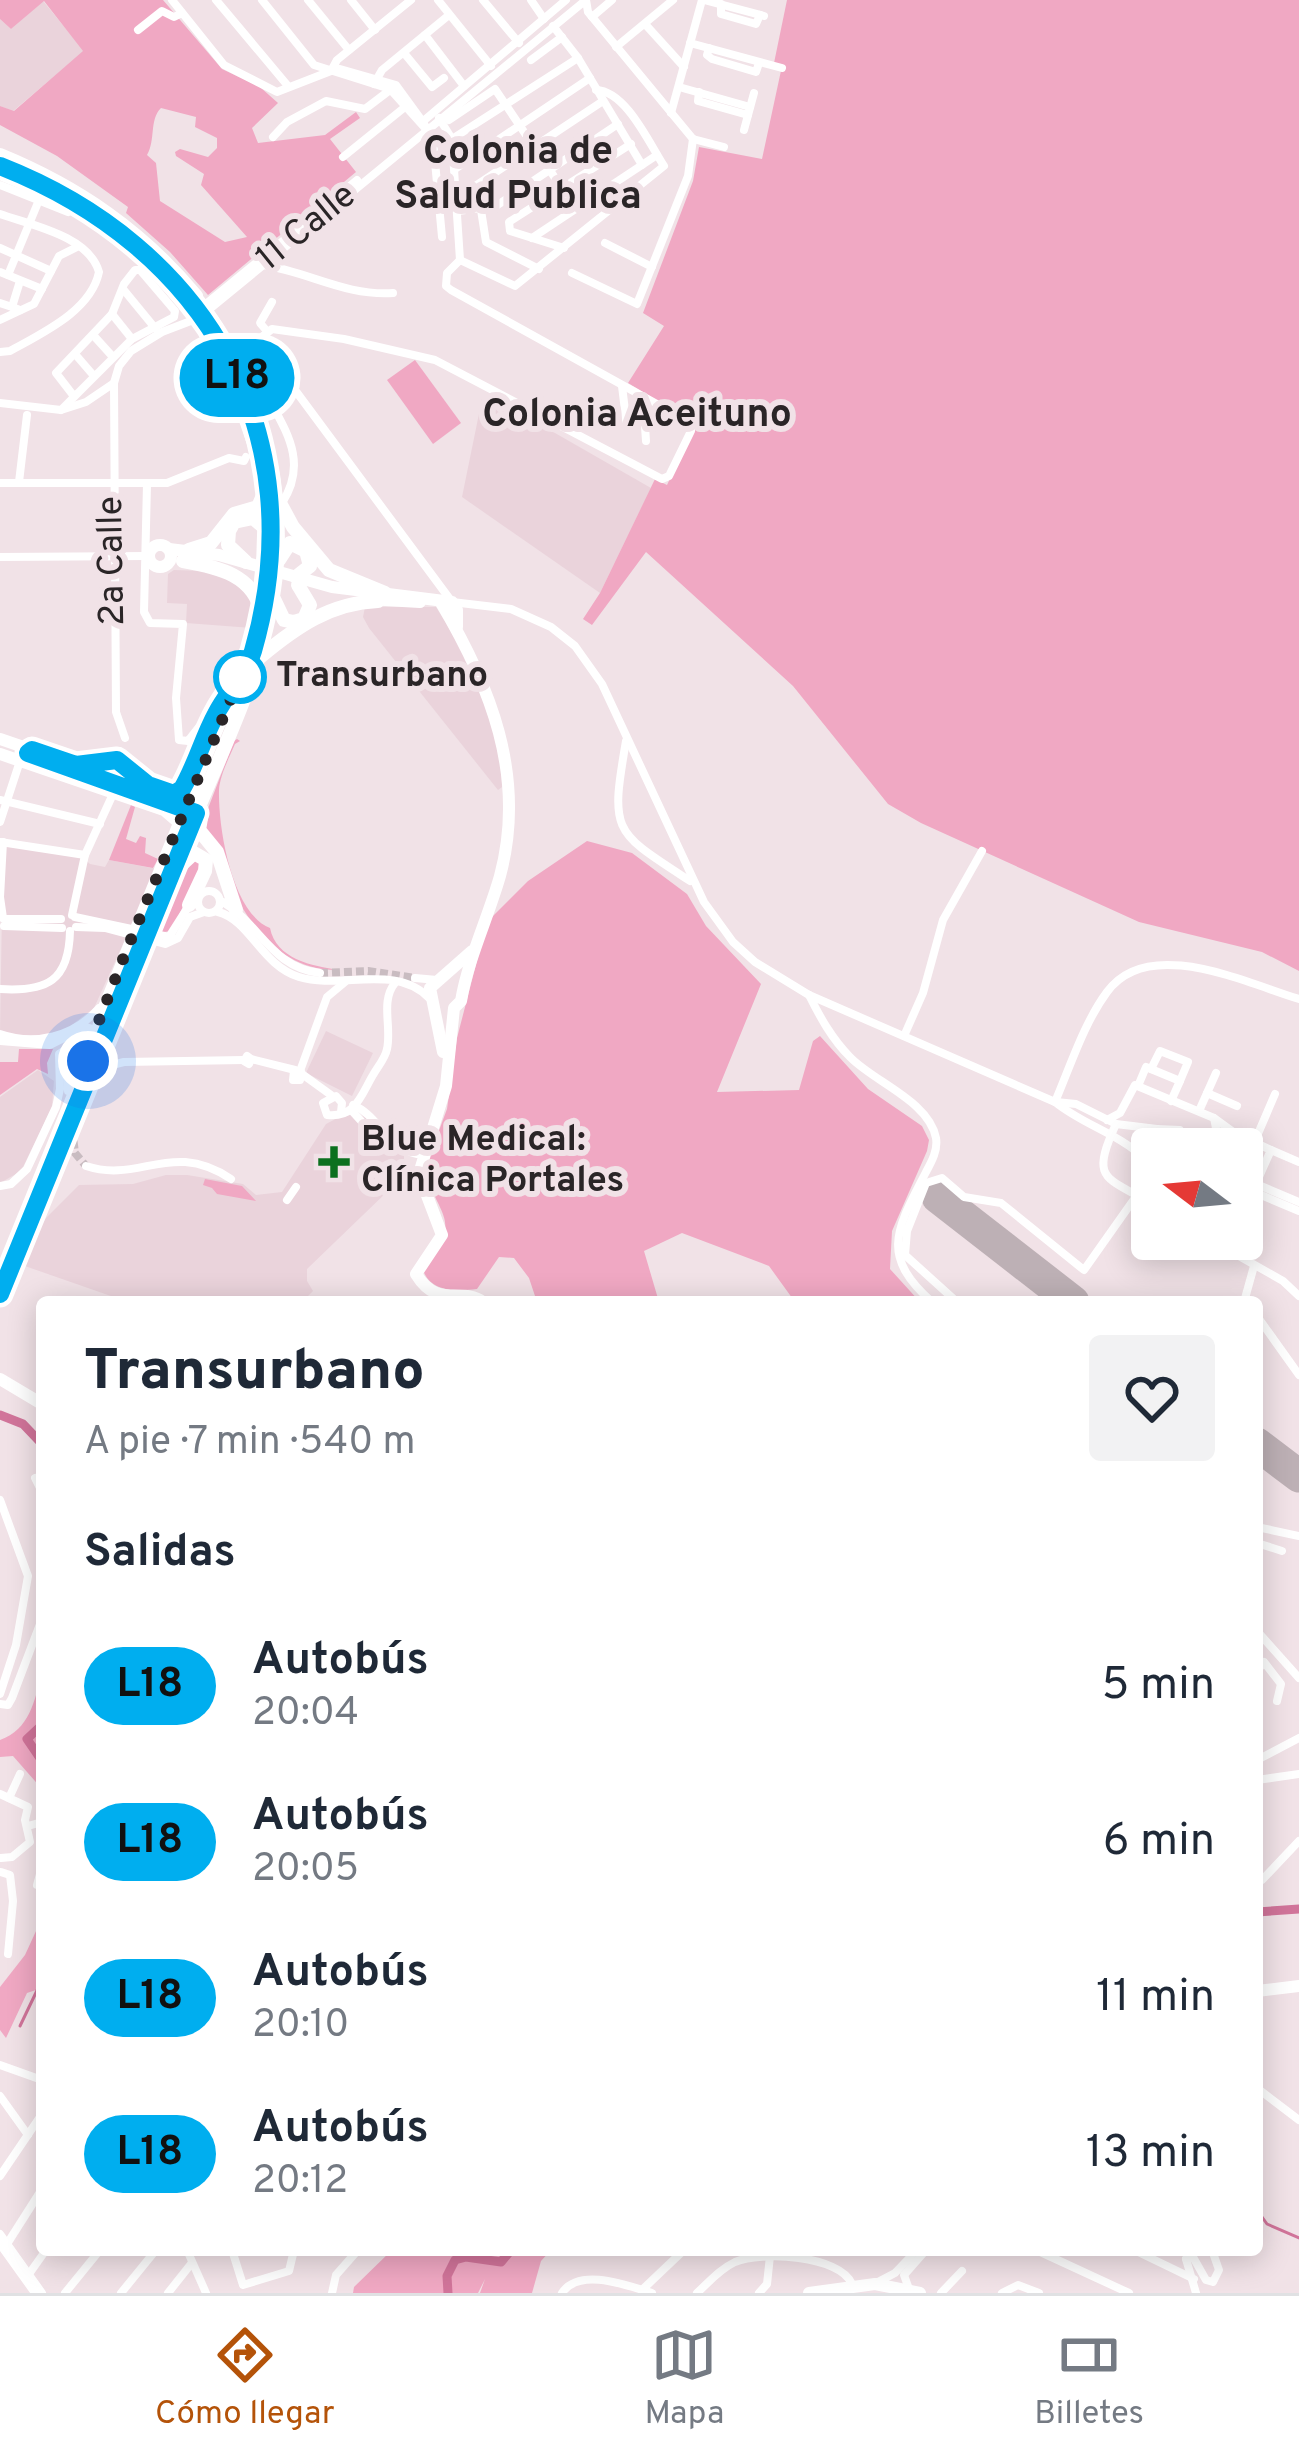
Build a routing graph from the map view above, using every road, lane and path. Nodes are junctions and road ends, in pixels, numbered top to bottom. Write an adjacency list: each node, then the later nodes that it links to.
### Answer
1 (172, 0): 17 (street)
2 (216, 0): 41 (street)
3 (262, 0): 37 (street)
4 (308, 0): 30 (street)
5 (351, 0): 24 (street)
6 (411, 0): 15 (street)
7 (438, 0): 18 (street)
8 (483, 0): 28 (street)
9 (531, 0): 21 (street)
10 (566, 0): 21 (street)
11 (586, 0): 16 (street, 11 Calle); 19 (street)
12 (613, 0): 19 (street)
13 (673, 0): 22 (street)
14 (703, 0): 20 (street); 27 (street)
15 (398, 4): 24 (street)
16 (575, 9): 19 (street); 21 (street, 11 Calle)
17 (182, 13): 23 (street); 41 (street)
18 (449, 15): 25 (street); 36 (street)
19 (590, 15): 29 (street)
20 (762, 16)
21 (549, 22): 26 (street); 28 (street, 11 Calle)
22 (645, 24): 29 (street); 34 (street)
23 (138, 30)
24 (375, 30): 30 (street)
25 (425, 35): 31 (street); 44 (street)
26 (562, 37): 32 (street); 33 (street)
27 (690, 43): 34 (street); 35 (street)
28 (521, 46): 36 (street, 11 Calle)
29 (616, 47): 51 (street)
30 (349, 51): 37 (street)
31 (404, 53): 38 (street); 40 (street)
32 (578, 58): 39 (street); 48 (street)
33 (531, 60)
34 (684, 67): 43 (street)
35 (782, 68)
36 (493, 69): 44 (street, 11 Calle)
37 (331, 71): 40 (street); 41 (street)
38 (444, 78)
39 (590, 78): 45 (street); 55 (street)
40 (375, 82): 42 (street)
41 (289, 86)
42 (393, 87): 49 (street); 54 (street); 57 (street)
43 (679, 87): 50 (street); 51 (street)
44 (467, 90): 52 (street, 11 Calle); 54 (street)
45 (596, 90): 47 (street); 64 (street)
46 (754, 93): 50 (street)
47 (604, 101): 53 (street); 62 (street)
48 (507, 105): 52 (street); 55 (street); 58 (street)
49 (405, 107): 54 (street); 65 (street)
50 (749, 111): 56 (street)
51 (671, 113): 59 (street)
52 (444, 119): 54 (street, 11 Calle); 58 (street)
53 (618, 124): 60 (street); 69 (street)
54 (422, 126): 81 (street); 89 (street, 11 Calle)
55 (521, 128): 62 (street); 68 (street)
56 (744, 130)
57 (273, 137)
58 (452, 139): 68 (street)
59 (693, 139): 61 (street); 90 (street)
60 (631, 145): 66 (street); 71 (street)
61 (724, 147)
62 (535, 149): 69 (street); 72 (street)
63 (0, 155): 74 (highway)
64 (657, 155): 66 (street); 86 (street)
65 (343, 157)
66 (642, 165): 75 (street)
67 (0, 166): 74 (highway)
68 (455, 169): 72 (street)
69 (550, 171): 71 (street); 76 (street)
70 (0, 185): 73 (street)
71 (562, 189): 75 (street); 82 (street)
72 (458, 198): 77 (street)
73 (39, 200): 78 (street); 80 (street)
74 (95, 207): 102 (highway)
75 (576, 209): 82 (street)
76 (481, 210): 77 (street); 91 (street)
77 (458, 211): 88 (street)
78 (68, 212)
79 (0, 214): 80 (street)
80 (30, 224): 84 (street); 87 (street)
81 (442, 237)
82 (530, 238): 86 (street)
83 (605, 243): 90 (street)
84 (79, 246): 92 (street); 110 (street)
85 (0, 248): 87 (street)
86 (565, 249): 91 (street)
87 (17, 256): 92 (street); 93 (street)
88 (460, 260): 91 (street); 115 (street)
89 (260, 262): 98 (street); 102 (street, 11 Calle)
90 (652, 267): 94 (street)
91 (539, 269)
92 (51, 271): 96 (street)
93 (4, 273): 95 (street)
94 (572, 273)
95 (20, 281): 96 (street); 101 (street)
96 (42, 289): 101 (street)
97 (123, 289): 103 (street); 105 (street); 105 (street)
98 (393, 293)
99 (272, 302): 106 (street)
100 (0, 303): 101 (street)
101 (21, 308): 104 (street)
102 (201, 310): 105 (street); 124 (highway)
103 (112, 314): 107 (street); 108 (street)
104 (0, 320)
105 (158, 329): 108 (street); 114 (street)
106 (266, 330): 109 (street); 117 (street)
107 (94, 336): 111 (street); 112 (street)
108 (132, 339): 112 (street)
109 (258, 340): 129 (street); 139 (street)
110 (0, 352)
111 (74, 354): 113 (street); 116 (street)
112 (112, 357): 113 (street)
113 (94, 376): 116 (street)
114 (114, 383): 119 (street); 127 (street, 2a Calle)
115 (622, 385): 117 (street); 121 (street)
116 (73, 395): 119 (street)
117 (643, 396): 122 (street)
118 (0, 403): 119 (street)
119 (62, 410)
120 (26, 415): 125 (street)
121 (627, 427)
122 (646, 441)
123 (246, 457): 128 (street)
124 (270, 479): 129 (highway); 130 (highway); 134 (highway); 136 (highway)
125 (19, 482): 126 (street); 127 (street)
126 (0, 483)
127 (112, 484): 128 (street); 132 (street, 2a Calle)
128 (147, 484): 133 (street)
129 (281, 505): 138 (highway)
130 (270, 539): 135 (highway); 140 (highway)
131 (0, 556): 132 (street)
132 (115, 556): 133 (street); 144 (street, 2a Calle)
133 (148, 556): 134 (main road); 143 (street)
134 (177, 556): 135 (main road); 140 (highway)
135 (249, 565): 136 (main road)
136 (287, 576): 137 (highway); 137 (highway); 138 (main road)
137 (273, 595): 141 (highway)
138 (382, 597): 139 (main road); 141 (highway)
139 (440, 601): 146 (street); 169 (main road)
140 (262, 615): 141 (highway)
141 (255, 660): 142 (main road); 147 (highway); 154 (highway)
142 (235, 686): 143 (main road); 154 (main road)
143 (212, 722): 151 (main road)
144 (125, 738)
145 (0, 739): 150 (main road)
146 (626, 739): 162 (street); 162 (street)
147 (218, 744)
148 (0, 754): 149 (main road)
149 (21, 760): 152 (main road); 153 (street)
150 (94, 765): 151 (main road); 152 (main road)
151 (140, 780): 154 (main road)
152 (116, 793): 156 (main road); 157 (street)
153 (3, 801): 155 (street); 157 (street)
154 (194, 807): 156 (main road); 161 (highway); 164 (highway)
155 (0, 822)
156 (178, 822): 175 (main road)
157 (100, 824): 160 (street)
158 (2, 842): 160 (street); 167 (street)
159 (982, 851): 183 (street)
160 (85, 856): 166 (street)
161 (168, 884): 163 (highway); 192 (highway)
162 (694, 884): 178 (street)
163 (197, 900): 164 (street); 164 (street); 168 (street); 168 (street)
164 (225, 903): 170 (street); 173 (street)
165 (148, 916): 186 (highway)
166 (70, 923): 167 (street); 168 (street); 176 (street)
167 (2, 924)
168 (155, 939)
169 (479, 940): 172 (main road); 177 (main road)
170 (320, 973)
171 (415, 978): 172 (street)
172 (435, 979): 177 (main road); 179 (main road)
173 (346, 981): 174 (street); 189 (street)
174 (397, 982): 179 (street); 195 (street)
175 (112, 986): 182 (main road); 184 (street)
176 (0, 989)
177 (462, 990): 181 (main road)
178 (809, 995): 183 (street); 236 (street)
179 (428, 998): 181 (main road); 216 (main road)
180 (1299, 999): 199 (street)
181 (454, 1008): 234 (main road)
182 (95, 1030): 184 (street); 185 (street); 186 (main road)
183 (904, 1036): 199 (street)
184 (0, 1038)
185 (72, 1046): 193 (street); 221 (street)
186 (88, 1061): 230 (highway)
187 (1151, 1069): 190 (street); 190 (street); 191 (street)
188 (1216, 1073): 194 (street)
189 (297, 1075): 192 (street); 197 (street); 200 (street)
190 (1180, 1081): 198 (street)
191 (1138, 1086): 198 (street); 207 (street)
192 (85, 1087): 230 (highway)
193 (68, 1091)
194 (1207, 1093): 201 (street); 203 (street)
195 (366, 1094): 202 (street); 205 (street)
196 (1275, 1094): 211 (street)
197 (337, 1098): 200 (street); 202 (street); 204 (street)
198 (1172, 1101): 203 (street)
199 (1055, 1102): 207 (street)
200 (323, 1103): 204 (street)
201 (1238, 1106)
202 (355, 1109): 204 (street); 205 (street); 212 (street)
203 (1199, 1111): 206 (street)
204 (341, 1112)
205 (369, 1114): 216 (street)
206 (1214, 1118): 209 (street); 210 (street)
207 (1112, 1126): 208 (street); 213 (street); 223 (street)
208 (1142, 1128)
209 (1216, 1128)
210 (1230, 1128)
211 (1260, 1128)
212 (384, 1146)
213 (1131, 1146)
214 (1263, 1147): 215 (street)
215 (1271, 1150): 217 (street); 219 (street)
216 (417, 1154): 232 (main road)
217 (1299, 1162)
218 (86, 1166): 220 (street)
219 (1263, 1168)
220 (231, 1179)
221 (0, 1186)
222 (296, 1187): 225 (street)
223 (1131, 1192)
224 (1263, 1192): 227 (street)
225 (287, 1200)
226 (1131, 1204): 237 (street)
227 (1299, 1207)
228 (1245, 1260): 229 (street)
229 (1255, 1266): 238 (street); 239 (street)
230 (3, 1275): 231 (highway)
231 (0, 1294)
232 (430, 1296)
233 (442, 1296): 235 (main road)
234 (442, 1296)
235 (475, 1296)
236 (925, 1296)
237 (950, 1296)
238 (1246, 1296)
239 (1299, 1296)
240 (1263, 1324): 242 (street)
241 (0, 1375): 243 (main road); 244 (main road)
242 (1299, 1375)
243 (36, 1389)
244 (36, 1397)
245 (0, 1500): 254 (street)
246 (1263, 1528): 247 (street)
247 (1299, 1536)
248 (1263, 1546): 249 (street)
249 (1282, 1551)
250 (36, 1635): 256 (street)
251 (1263, 1638): 253 (street)
252 (1263, 1663): 255 (street)
253 (1298, 1677)
254 (0, 1694)
255 (1277, 1701)
256 (0, 1704)
257 (1299, 1738): 258 (street)
258 (1263, 1757)
259 (20, 1774): 262 (street)
260 (1299, 1774): 261 (street)
261 (1263, 1779)
262 (4, 1796): 264 (street)
263 (36, 1823): 264 (street)
264 (28, 1826): 266 (street)
265 (1299, 1841): 268 (street)
266 (0, 1857): 267 (street)
267 (1, 1875): 269 (street)
268 (1263, 1879)
269 (8, 1954)
270 (1299, 1982): 271 (main road)
271 (1263, 1986)
272 (0, 2065): 273 (street)
273 (36, 2078)
274 (1263, 2093): 276 (street)
275 (0, 2096): 278 (street)
276 (1299, 2120)
277 (36, 2123): 278 (street)
278 (28, 2134): 279 (street)
279 (1, 2171)
280 (36, 2197): 282 (street)
281 (0, 2234): 282 (street)
282 (3, 2244): 302 (street); 310 (street)
283 (42, 2256): 302 (street)
284 (95, 2256): 311 (street)
285 (151, 2256): 312 (street)
286 (189, 2256): 298 (street)
287 (234, 2256): 288 (street)
288 (293, 2256)
289 (353, 2256): 315 (street)
290 (679, 2256): 308 (street)
291 (770, 2256): 317 (street); 318 (street)
292 (804, 2256): 299 (street)
293 (914, 2256): 300 (street)
294 (917, 2256): 307 (street)
295 (1048, 2256): 306 (street)
296 (1146, 2256): 303 (street)
297 (1214, 2256): 303 (street)
298 (191, 2264): 313 (street); 314 (street)
299 (824, 2264): 305 (street); 309 (street)
300 (900, 2268): 304 (street); 307 (main road)
301 (962, 2271): 319 (street)
302 (28, 2274): 310 (street)
303 (1194, 2279): 323 (street)
304 (875, 2284): 305 (main road); 307 (main road)
305 (847, 2288): 309 (main road)
306 (1111, 2289): 322 (street)
307 (908, 2290)
308 (647, 2291): 316 (street)
309 (816, 2291)
310 (38, 2293)
311 (65, 2293)
312 (121, 2293)
313 (167, 2293)
314 (206, 2293)
315 (332, 2293)
316 (562, 2293)
317 (697, 2293)
318 (759, 2293)
319 (941, 2293)
320 (1002, 2293): 321 (street)
321 (1039, 2293)
322 (1129, 2293)
323 (1196, 2293)

